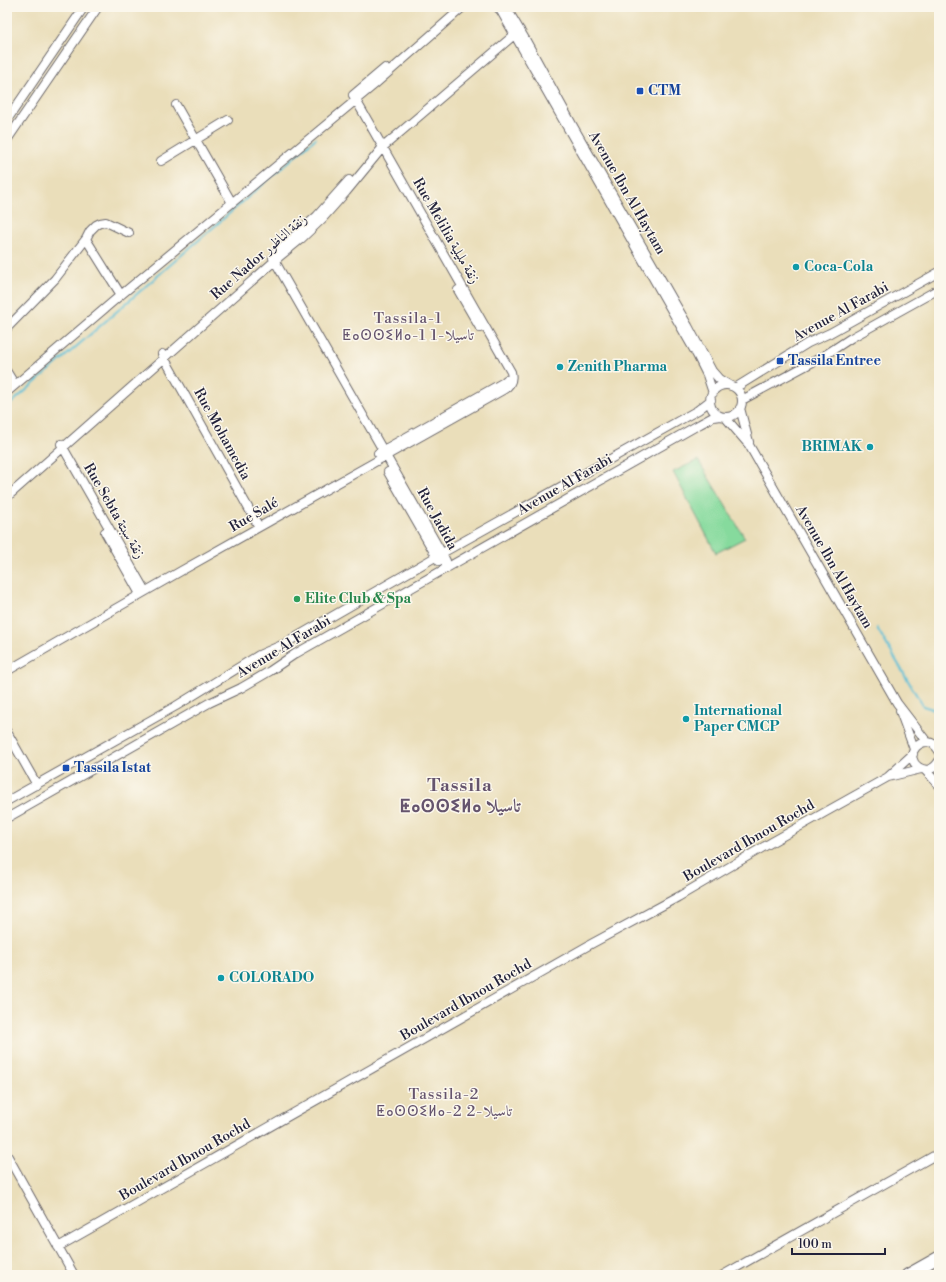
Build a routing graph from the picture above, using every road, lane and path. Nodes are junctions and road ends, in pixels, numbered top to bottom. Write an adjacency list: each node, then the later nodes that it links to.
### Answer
1 (84, 7): 10 (street)
2 (98, 7): 13 (street)
3 (455, 7): 8 (street)
4 (463, 7): 8 (street)
5 (497, 7): 7 (street, Avenue Ibn Al Haytam)
6 (506, 7): 7 (street, Avenue Ibn Al Haytam)
7 (516, 31): 14 (street, Avenue Ibn Al Haytam); 15 (street, Rue Nador زنقة الناظور)
8 (353, 99): 15 (street, Rue Melilia زنقة مليلية); 17 (street)
9 (176, 105): 12 (street)
10 (7, 120)
11 (228, 120): 12 (street)
12 (196, 139): 16 (street); 17 (street)
13 (7, 140)
14 (580, 143): 29 (street, Avenue Ibn Al Haytam); 31 (street, Avenue Ibn Al Haytam)
15 (379, 146): 20 (street, Rue Nador زنقة الناظور); 27 (street, Rue Melilia زنقة مليلية)
16 (161, 161)
17 (231, 201): 23 (street)
18 (128, 233): 19 (street)
19 (86, 239): 23 (street); 24 (street)
20 (272, 260): 25 (street, Rue Nador زنقة الناظور); 36 (street, Rue Jadida)
21 (939, 272): 29 (street, Avenue Al Farabi)
22 (939, 289): 32 (street, Avenue Al Farabi)
23 (120, 293): 28 (street)
24 (7, 328)
25 (161, 358): 35 (street, Rue Nador زنقة الناظور); 39 (street, Rue Mohamedia)
26 (7, 372): 28 (street)
27 (508, 380): 36 (street, Rue Salé)
28 (12, 383): 30 (street)
29 (733, 387): 31 (street); 32 (street)
30 (7, 392)
31 (712, 396): 33 (street); 40 (street, Avenue Al Farabi)
32 (741, 404): 33 (street); 34 (street, Avenue Ibn Al Haytam)
33 (723, 416): 34 (street, Avenue Ibn Al Haytam); 41 (street, Avenue Al Farabi)
34 (750, 445): 45 (street, Avenue Ibn Al Haytam)
35 (60, 447): 37 (street, Rue Nador زنقة الناظور); 38 (street, Rue Nador زنقة الناظور); 42 (street, Rue Sebta زنقة سبتة)
36 (382, 455): 39 (street, Rue Salé); 40 (street, Rue Jadida)
37 (7, 490)
38 (7, 497)
39 (256, 526): 42 (street, Rue Salé)
40 (439, 555): 41 (street, Rue Jadida); 53 (street, Avenue Al Farabi)
41 (446, 569): 56 (street, Avenue Al Farabi)
42 (142, 591): 43 (street, Rue Salé); 44 (street, Rue Salé)
43 (7, 665)
44 (7, 671)
45 (897, 703): 47 (street, Avenue Ibn Al Haytam); 48 (street, Avenue Ibn Al Haytam)
46 (7, 732): 53 (street)
47 (932, 742): 48 (street, Boulevard Ibnou Rochd); 49 (street, Avenue Ibn Al Haytam)
48 (913, 751): 51 (street, Avenue Ibn Al Haytam); 52 (street, Boulevard Ibnou Rochd)
49 (939, 751)
50 (939, 761): 51 (street, Boulevard Ibnou Rochd)
51 (923, 769): 52 (street, Boulevard Ibnou Rochd); 54 (street)
52 (888, 777): 59 (street, Boulevard Ibnou Rochd)
53 (37, 785): 55 (street, Avenue Al Farabi)
54 (939, 785)
55 (7, 801)
56 (7, 818)
57 (939, 1153): 62 (street)
58 (7, 1155): 59 (street)
59 (58, 1247): 61 (street)
60 (939, 1257): 63 (highway)
61 (74, 1275)
62 (723, 1275)
63 (907, 1275)

